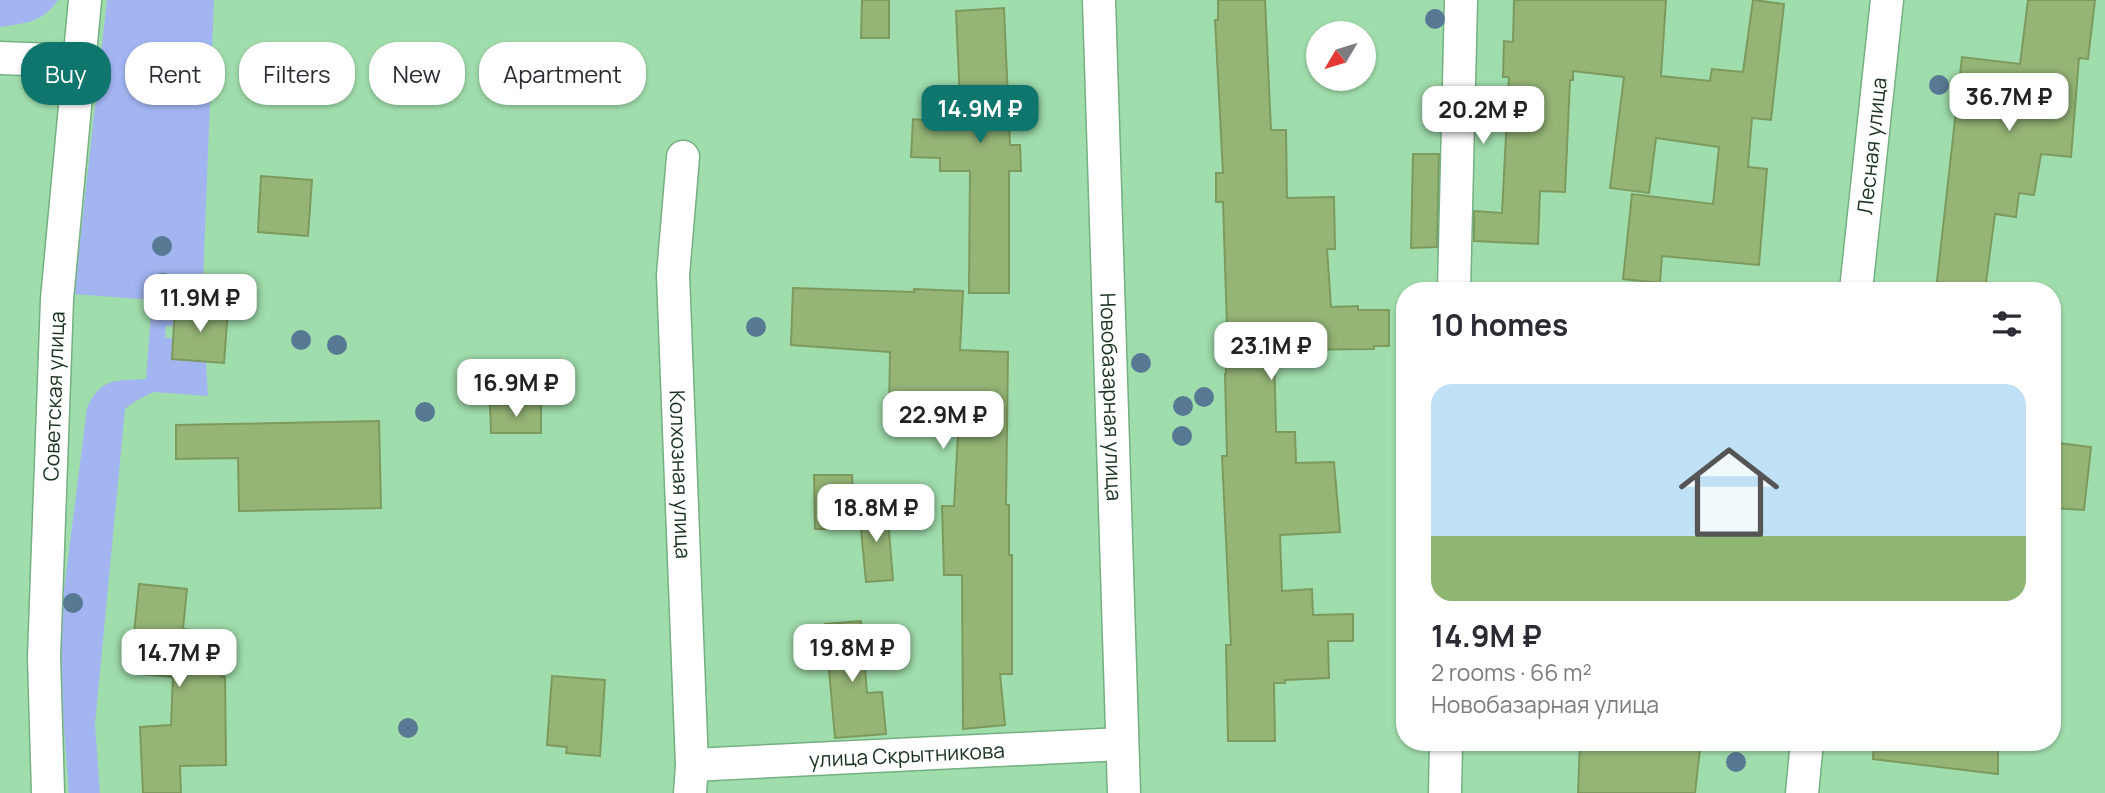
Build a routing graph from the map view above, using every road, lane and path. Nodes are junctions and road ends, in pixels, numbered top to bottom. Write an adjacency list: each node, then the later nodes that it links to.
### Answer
1 (85, 0): 5 (street, Советская улица)
2 (1099, 0): 12 (street, Новобазарная улица)
3 (1461, 0): 10 (street)
4 (1887, 0): 11 (street, Лесная улица)
5 (81, 42)
6 (0, 58): 7 (street)
7 (21, 59)
8 (75, 105): 16 (street, Советская улица)
9 (683, 157): 15 (street, Колхозная улица)
10 (1454, 282)
11 (1857, 282)
12 (1122, 744): 15 (street, улица Скрытникова); 17 (street, Новобазарная улица)
13 (1446, 751): 18 (street)
14 (1806, 751): 19 (street)
15 (691, 779)
16 (48, 793)
17 (1124, 793)
18 (1445, 793)
19 (1802, 793)

